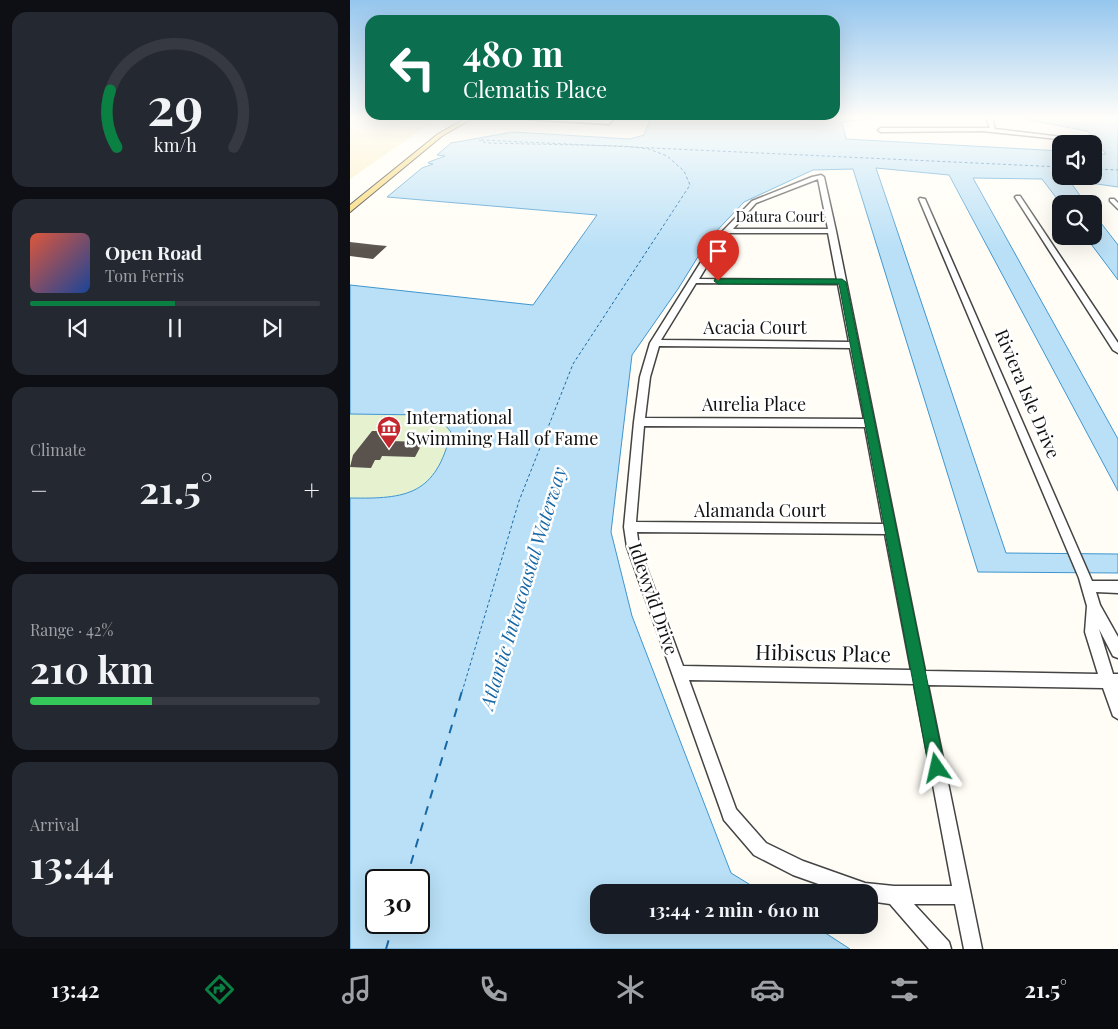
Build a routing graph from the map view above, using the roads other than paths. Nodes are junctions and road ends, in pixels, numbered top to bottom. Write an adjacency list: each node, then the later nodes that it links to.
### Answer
1 (409, 161): 6 (main road)
2 (1018, 196): 13 (street)
3 (922, 199): 18 (street, Riviera Isle Drive)
4 (1112, 200): 5 (street)
5 (1118, 207)
6 (350, 209)
7 (727, 231): 8 (street, Datura Court); 8 (street, Idlewyld Drive); 9 (street, Idlewyld Drive)
8 (832, 231): 10 (street)
9 (693, 281): 10 (street); 11 (street, Idlewyld Drive)
10 (842, 282): 12 (street)
11 (655, 343): 12 (street, Acacia Court); 14 (street, Idlewyld Drive)
12 (854, 345): 15 (street)
13 (1118, 350)
14 (639, 422): 15 (street, Aurelia Place); 16 (street, Idlewyld Drive)
15 (870, 423): 17 (street)
16 (630, 527): 17 (street, Alamanda Court); 22 (street, Idlewyld Drive)
17 (890, 529): 23 (street)
18 (1086, 582): 19 (street); 20 (street, Riviera Isle Drive)
19 (1118, 587)
20 (1094, 606): 21 (street, Riviera Isle Drive); 24 (street, Riviera Isle Drive)
21 (1118, 652)
22 (678, 672): 23 (street, Hibiscus Place); 26 (street, Idlewyld Drive)
23 (918, 677): 24 (street, Hibiscus Place); 27 (street)
24 (1112, 681): 25 (street, Riviera Isle Drive)
25 (1118, 711)
26 (894, 896): 27 (street, Idlewyld Drive); 28 (street)
27 (963, 896): 29 (street)
28 (942, 949)
29 (973, 949)

